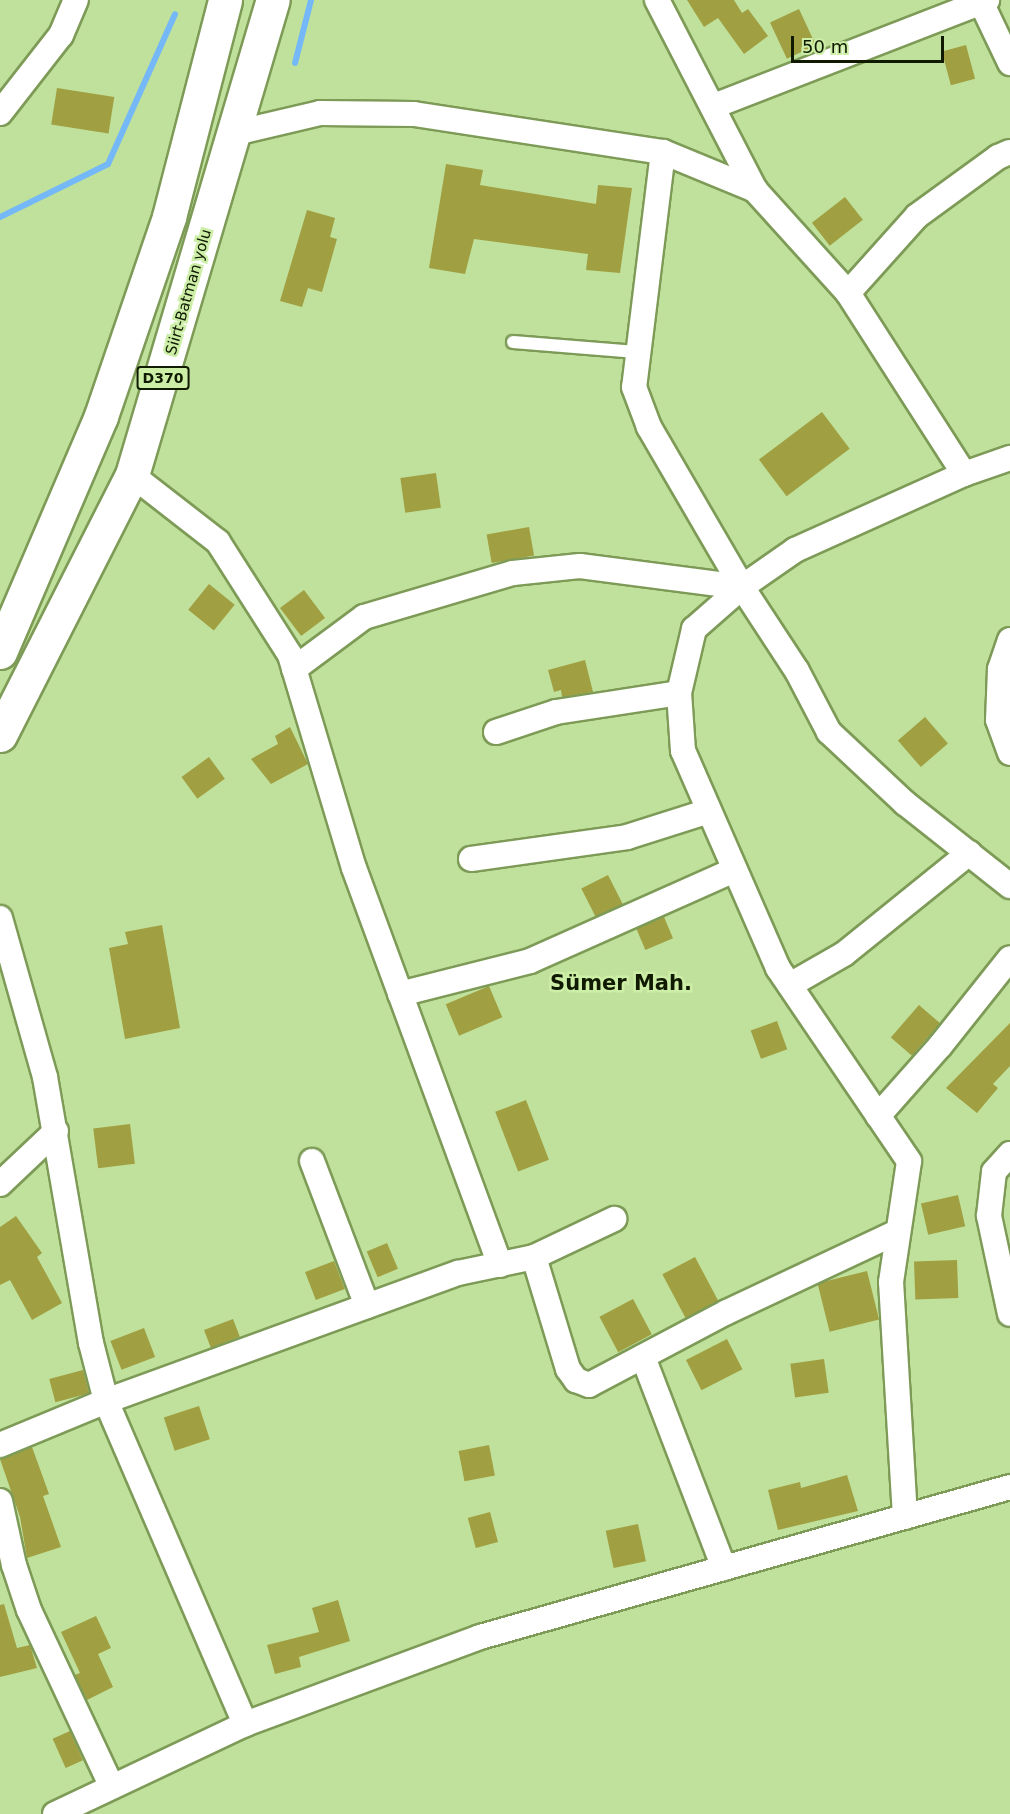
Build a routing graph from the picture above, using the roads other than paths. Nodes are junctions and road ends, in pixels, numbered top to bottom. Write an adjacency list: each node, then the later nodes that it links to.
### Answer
1 (76, 0): 8 (street)
2 (225, 0): 21 (highway, D370)
3 (273, 0): 9 (highway, Siirt-Batman yolu / D370)
4 (657, 0): 7 (street)
5 (983, 1): 6 (street); 7 (street)
6 (1010, 63)
7 (714, 106): 12 (street)
8 (0, 113)
9 (235, 134): 10 (street); 18 (highway, Siirt-Batman yolu / D370)
10 (663, 152): 12 (street); 15 (street)
11 (1010, 152): 13 (street)
12 (755, 190): 13 (street)
13 (848, 293): 17 (street)
14 (513, 342): 15 (lane)
15 (637, 352): 19 (street)
16 (1010, 458): 17 (street)
17 (964, 474): 19 (street)
18 (132, 475): 22 (street); 25 (highway, Siirt-Batman yolu / D370)
19 (742, 587): 22 (street); 23 (street); 28 (street)
20 (1010, 640): 26 (street)
21 (0, 651)
22 (294, 669): 35 (street)
23 (679, 693): 24 (street); 27 (street)
24 (496, 732)
25 (0, 735)
26 (1010, 753)
27 (709, 812): 29 (street); 30 (street)
28 (969, 853): 31 (street); 34 (street)
29 (471, 858)
30 (735, 870): 34 (street); 35 (street)
31 (1010, 886)
32 (0, 918): 37 (street)
33 (1010, 958): 36 (street)
34 (790, 985): 36 (street)
35 (400, 994): 44 (street)
36 (878, 1116): 42 (street)
37 (56, 1131): 40 (street); 48 (street)
38 (1010, 1154): 46 (street)
39 (312, 1161): 45 (street)
40 (0, 1184)
41 (614, 1219): 43 (street)
42 (897, 1232): 47 (street); 52 (street)
43 (534, 1257): 44 (street); 47 (street)
44 (500, 1264): 45 (street)
45 (367, 1306): 48 (street)
46 (1010, 1314)
47 (643, 1357): 53 (street)
48 (106, 1401): 49 (street); 54 (street)
49 (0, 1445)
50 (1010, 1487): 52 (street)
51 (0, 1501): 55 (street)
52 (905, 1516): 53 (street)
53 (724, 1568): 54 (street)
54 (245, 1724): 55 (street)
55 (112, 1787): 56 (street)
56 (55, 1814)

